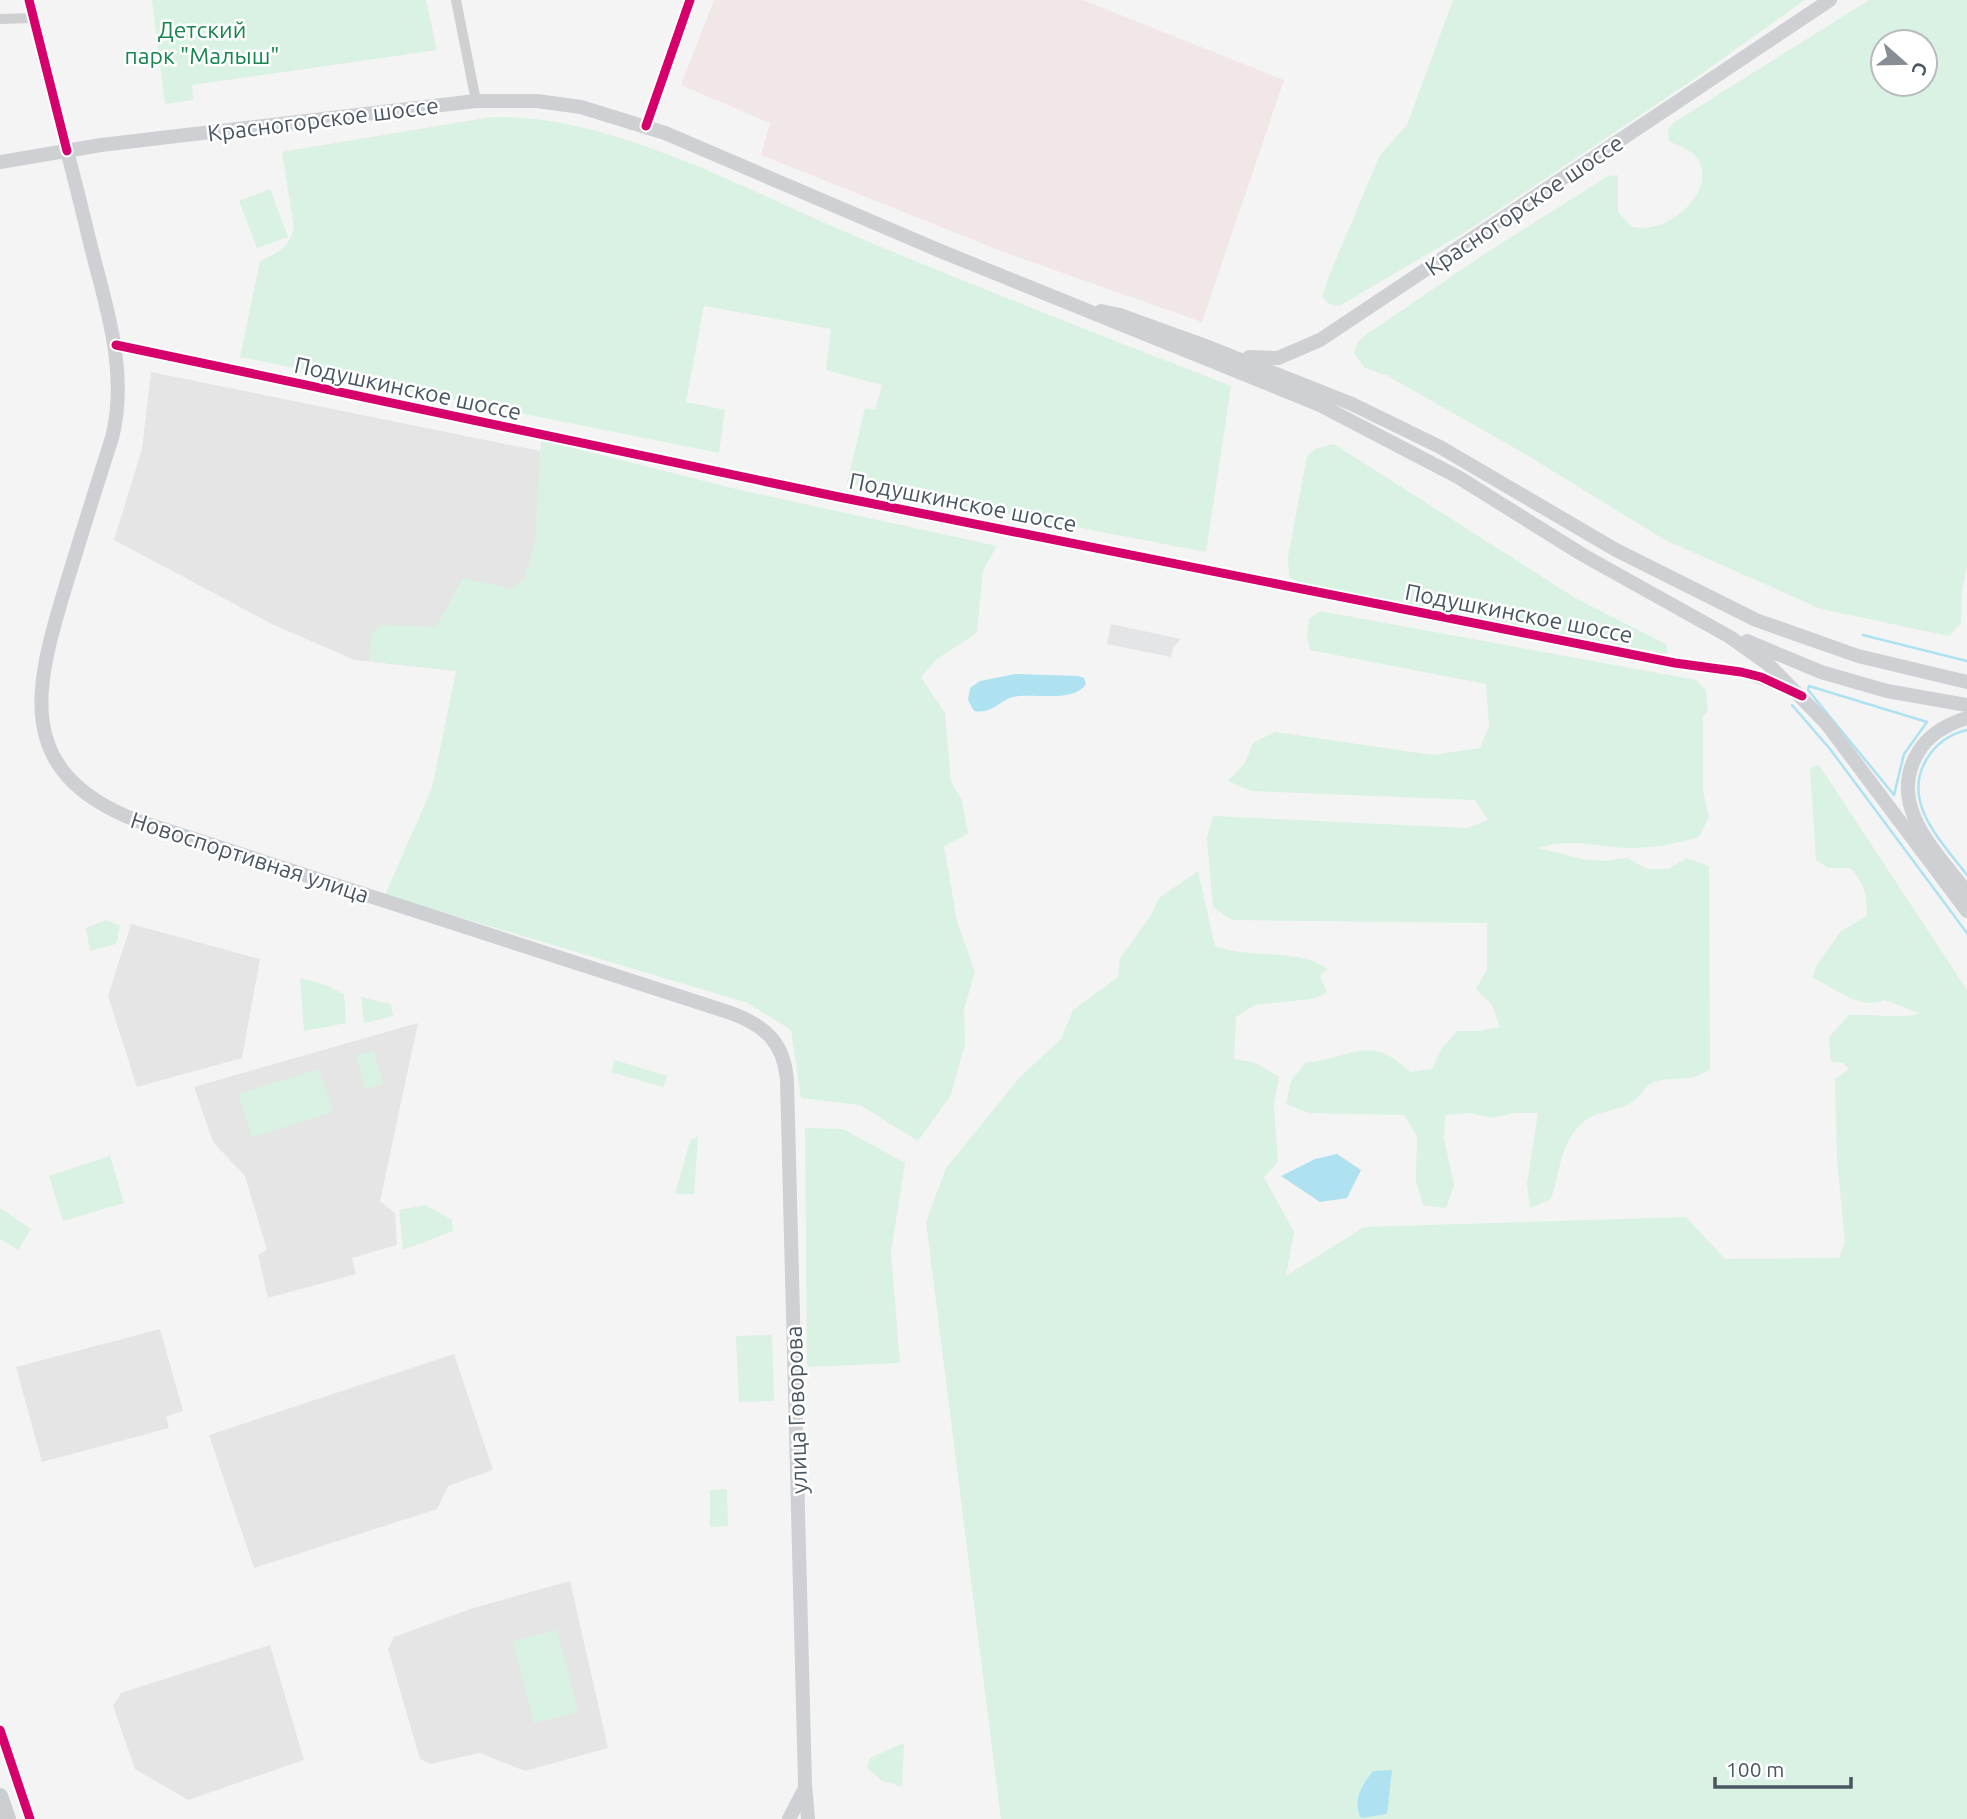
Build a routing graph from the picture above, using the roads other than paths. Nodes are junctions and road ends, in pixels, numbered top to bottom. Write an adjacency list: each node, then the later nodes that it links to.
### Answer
1 (29, 0): 5 (street)
2 (690, 0): 8 (street)
3 (1830, 0): 13 (main road, Красногорское шоссе)
4 (456, 1): 7 (street)
5 (34, 18): 6 (street); 9 (street)
6 (0, 19)
7 (476, 101): 8 (main road, Красногорское шоссе); 9 (main road, Красногорское шоссе)
8 (646, 126): 11 (main road, Красногорское шоссе)
9 (67, 151): 10 (main road, Красногорское шоссе); 12 (main road, Новоспортивная улица)
10 (0, 162)
11 (1076, 307): 13 (main road); 14 (main road)
12 (116, 345): 16 (street, Подушкинское шоссе); 21 (main road, Новоспортивная улица)
13 (1203, 345): 15 (main road)
14 (1710, 625): 16 (main road); 17 (main road)
15 (1967, 682)
16 (1801, 696): 20 (main road)
17 (1967, 705)
18 (1967, 718): 19 (main road)
19 (1967, 892)
20 (1967, 911)
21 (774, 1039): 23 (main road, улица Говорова)
22 (0, 1730): 26 (street)
23 (805, 1784): 27 (main road, улица Говорова); 28 (main road, улица Говорова)
24 (0, 1796): 25 (main road)
25 (8, 1819)
26 (30, 1819)
27 (789, 1819)
28 (808, 1819)

